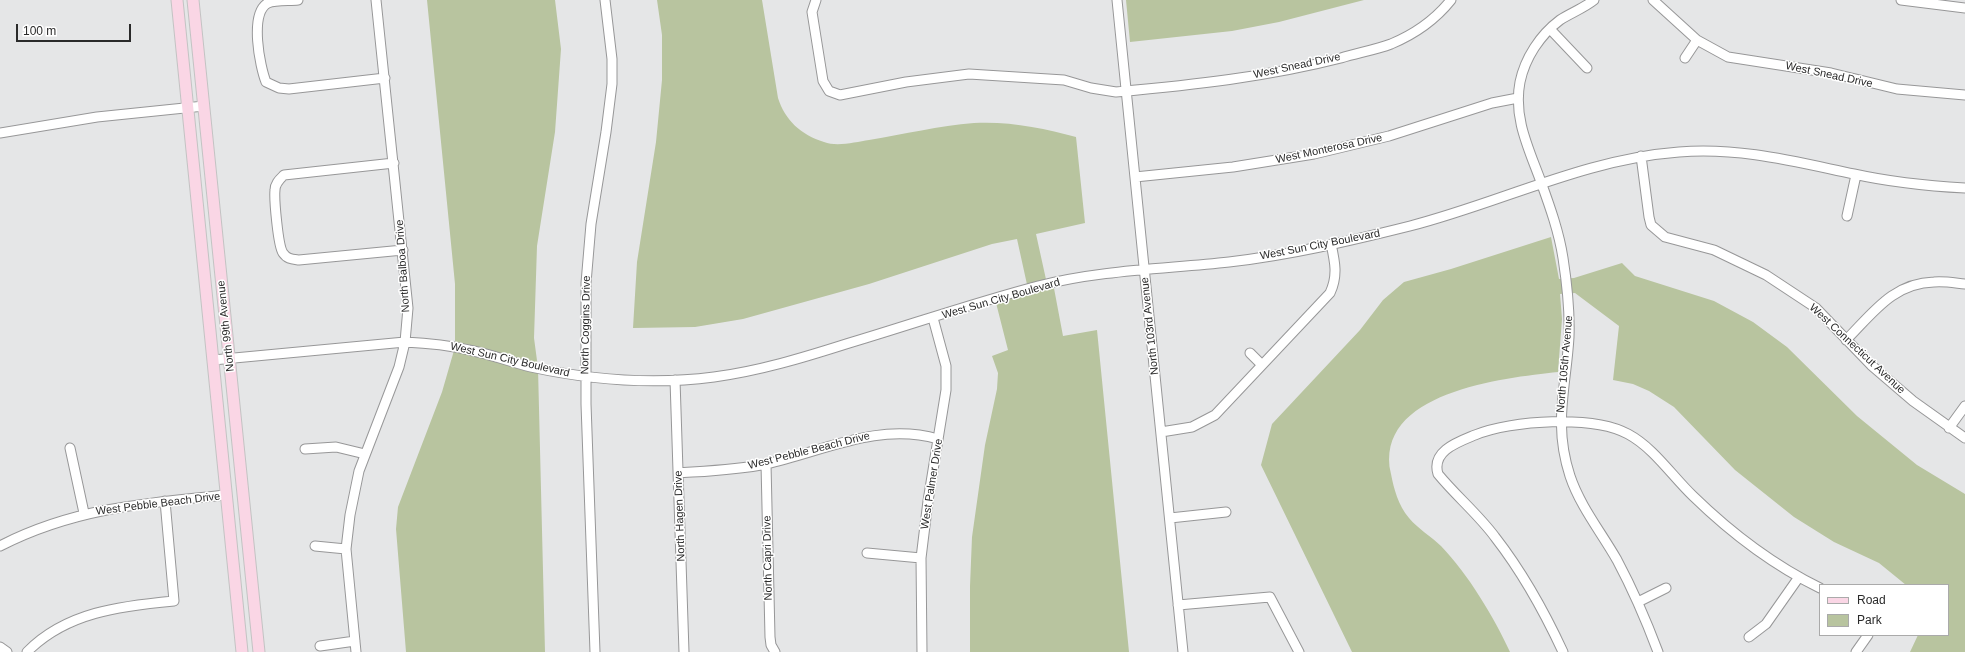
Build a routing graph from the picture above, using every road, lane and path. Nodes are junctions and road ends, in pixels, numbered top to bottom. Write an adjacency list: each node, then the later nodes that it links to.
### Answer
1 (177, 0): 22 (main road, North 99th Avenue)
2 (193, 0): 21 (main road, North 99th Avenue)
3 (298, 0): 17 (street)
4 (376, 0): 17 (street, North Balboa Drive)
5 (605, 0): 44 (street, North Coggins Drive)
6 (816, 0): 18 (street, West Snead Drive)
7 (1117, 0): 18 (street, North 103rd Avenue)
8 (1451, 0): 18 (street, West Snead Drive)
9 (1594, 0): 13 (street, North 105th Avenue)
10 (1653, 0): 14 (street, West Snead Drive)
11 (1901, 0): 12 (street)
12 (1965, 8)
13 (1550, 29): 16 (street); 20 (street, North 105th Avenue)
14 (1697, 40): 15 (street); 19 (street, West Snead Drive)
15 (1685, 58)
16 (1587, 68)
17 (385, 78): 25 (street, North Balboa Drive)
18 (1126, 91): 27 (street, North 103rd Avenue)
19 (1965, 96)
20 (1518, 98): 27 (street, West Monterosa Drive); 28 (street, North 105th Avenue)
21 (204, 106): 22 (street); 30 (main road, North 99th Avenue)
22 (188, 108): 23 (street); 31 (main road, North 99th Avenue)
23 (0, 133)
24 (1641, 156): 26 (street, West Sun City Boulevard); 28 (street, West Sun City Boulevard); 38 (street, West Connecticut Avenue)
25 (394, 163): 34 (street, North Balboa Drive); 34 (street)
26 (1856, 175): 29 (street, West Sun City Boulevard); 32 (street)
27 (1135, 177): 35 (street, North 103rd Avenue)
28 (1541, 183): 33 (street, West Sun City Boulevard); 47 (street, North 105th Avenue)
29 (1965, 188)
30 (214, 206): 31 (main road); 41 (main road, North 99th Avenue)
31 (198, 208): 42 (main road, North 99th Avenue)
32 (1847, 216)
33 (1331, 244): 35 (street, West Sun City Boulevard); 43 (street)
34 (403, 250): 39 (street, North Balboa Drive)
35 (1145, 270): 37 (street, West Sun City Boulevard); 51 (street, North 103rd Avenue)
36 (1965, 284): 38 (street)
37 (933, 318): 45 (street, West Sun City Boulevard); 52 (street, West Palmer Drive)
38 (1846, 340): 50 (street, West Connecticut Avenue)
39 (405, 342): 41 (street, West Sun City Boulevard); 44 (street, West Sun City Boulevard); 56 (street, North Balboa Drive)
40 (1250, 353): 43 (street)
41 (230, 358): 42 (street, West Sun City Boulevard); 48 (main road, North 99th Avenue)
42 (213, 360): 49 (main road, North 99th Avenue)
43 (1262, 365): 51 (street)
44 (586, 376): 45 (street, West Sun City Boulevard); 84 (street, North Coggins Drive)
45 (675, 380): 58 (street, North Hagen Drive)
46 (1965, 406): 50 (street)
47 (1560, 423): 69 (street); 72 (street, North 105th Avenue); 90 (street)
48 (236, 426): 49 (main road); 82 (main road, North 99th Avenue)
49 (220, 428): 59 (main road, North 99th Avenue)
50 (1949, 428): 53 (street, West Connecticut Avenue)
51 (1161, 432): 63 (street, North 103rd Avenue)
52 (938, 438): 57 (street, West Pebble Beach Drive); 68 (street, West Palmer Drive)
53 (1965, 438)
54 (70, 448): 62 (street)
55 (305, 449): 56 (street)
56 (365, 454): 66 (street, North Balboa Drive)
57 (766, 464): 58 (street, West Pebble Beach Drive); 86 (street, North Capri Drive)
58 (678, 473): 85 (street, North Hagen Drive)
59 (226, 495): 60 (street, West Pebble Beach Drive); 81 (main road, North 99th Avenue)
60 (165, 501): 62 (street, West Pebble Beach Drive); 80 (street)
61 (1226, 512): 63 (street)
62 (84, 513): 64 (street, West Pebble Beach Drive)
63 (1170, 518): 73 (street, North 103rd Avenue)
64 (0, 546)
65 (315, 546): 66 (street)
66 (346, 548): 76 (street, North Balboa Drive)
67 (867, 553): 68 (street)
68 (921, 558): 87 (street, West Palmer Drive)
69 (1799, 577): 70 (street); 75 (street)
70 (1819, 587)
71 (1666, 588): 72 (street)
72 (1638, 602): 91 (street, North 105th Avenue)
73 (1178, 605): 88 (street, North 103rd Avenue); 89 (street)
74 (1867, 636): 92 (street)
75 (1749, 637)
76 (355, 641): 78 (street); 83 (street, North Balboa Drive)
77 (0, 646): 79 (street)
78 (320, 646)
79 (8, 652)
80 (27, 652)
81 (242, 652)
82 (259, 652)
83 (356, 652)
84 (595, 652)
85 (684, 652)
86 (775, 652)
87 (922, 652)
88 (1183, 652)
89 (1299, 652)
90 (1563, 652)
91 (1658, 652)
92 (1856, 652)

